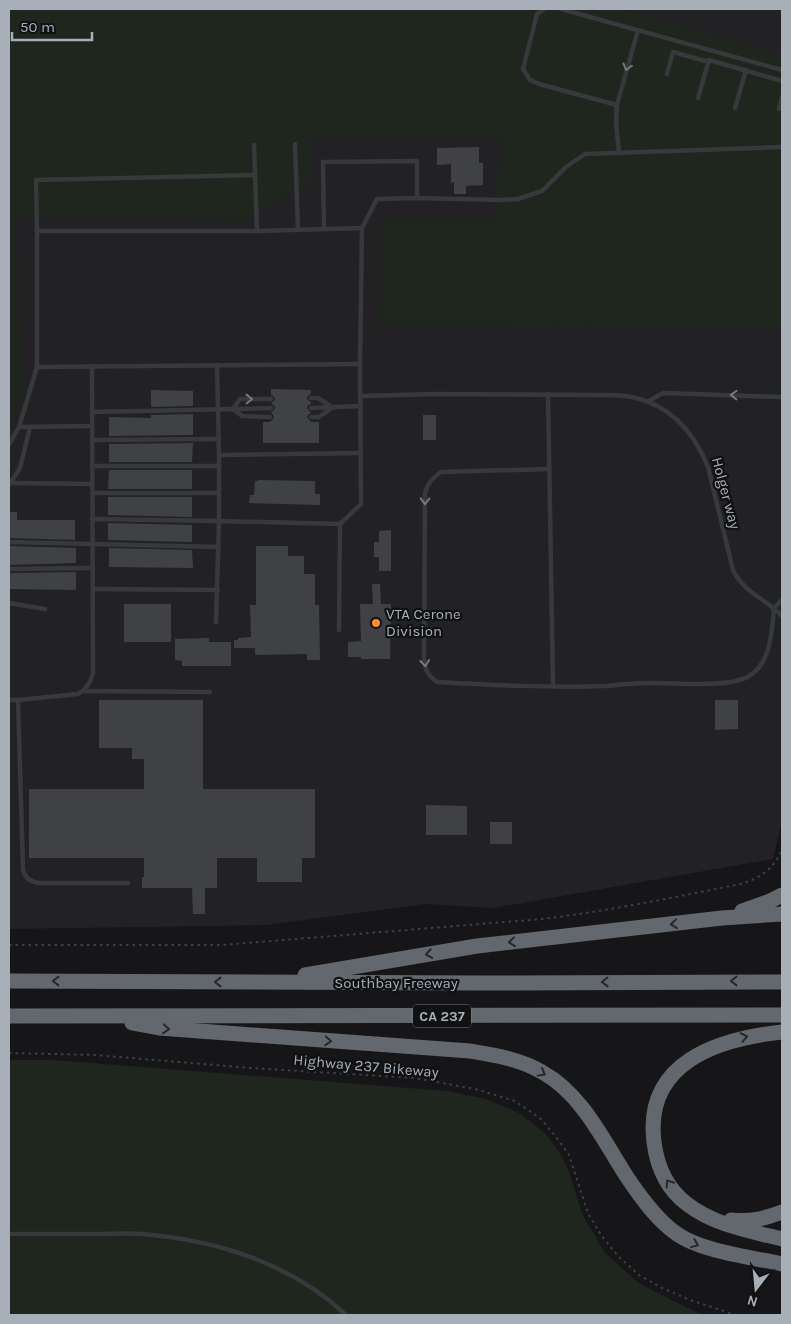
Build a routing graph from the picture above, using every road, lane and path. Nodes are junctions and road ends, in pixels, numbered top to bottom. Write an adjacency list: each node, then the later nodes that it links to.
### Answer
1 (544, 9): 11 (lane)
2 (561, 9): 3 (lane)
3 (638, 30): 6 (lane); 11 (lane, one-way to 11)
4 (709, 62): 5 (lane); 7 (lane); 10 (lane)
5 (746, 70): 8 (lane); 12 (lane)
6 (782, 70)
7 (667, 74)
8 (782, 81)
9 (782, 97): 13 (lane)
10 (698, 98)
11 (617, 105): 17 (lane)
12 (735, 108)
13 (779, 109)
14 (254, 144): 18 (lane)
15 (295, 144): 22 (lane)
16 (782, 147): 17 (lane)
17 (619, 153): 19 (lane)
18 (255, 175): 23 (lane); 24 (lane)
19 (417, 198): 20 (lane); 21 (lane)
20 (362, 228): 21 (lane); 25 (lane)
21 (324, 229): 22 (lane)
22 (298, 230): 24 (lane)
23 (37, 231): 24 (lane); 28 (lane)
24 (257, 231)
25 (360, 364): 26 (lane); 30 (lane)
26 (217, 365): 27 (lane); 40 (lane)
27 (92, 366): 28 (lane); 41 (lane)
28 (37, 367): 45 (lane)
29 (548, 394): 30 (lane, Holger way); 34 (lane, Holger way); 54 (lane)
30 (361, 396): 35 (lane)
31 (782, 396): 34 (lane, one-way to 34)
32 (311, 398): 36 (lane)
33 (271, 399): 39 (lane, one-way to 33)
34 (649, 402): 71 (lane, Holger way)
35 (361, 406): 36 (lane); 50 (lane)
36 (334, 407): 38 (lane); 43 (lane)
37 (271, 408): 39 (lane)
38 (311, 408)
39 (233, 409): 40 (lane); 42 (lane)
40 (218, 410): 41 (lane); 47 (lane)
41 (92, 412): 44 (lane)
42 (270, 417)
43 (311, 417)
44 (92, 426): 46 (lane); 48 (lane)
45 (19, 427): 46 (lane); 49 (lane)
46 (30, 427): 55 (lane)
47 (219, 439): 48 (lane); 51 (lane)
48 (92, 440): 52 (lane)
49 (9, 444)
50 (361, 453): 51 (lane); 61 (lane)
51 (219, 455): 53 (lane)
52 (92, 466): 53 (lane); 56 (lane)
53 (219, 466): 58 (lane)
54 (549, 469): 76 (lane); 76 (lane, one-way to 76)
55 (10, 484): 56 (lane)
56 (92, 484): 57 (lane)
57 (92, 493): 58 (lane); 59 (lane)
58 (219, 493): 60 (lane)
59 (92, 519): 60 (lane); 63 (lane)
60 (219, 521): 61 (lane); 64 (lane)
61 (340, 524): 75 (lane)
62 (9, 542): 63 (lane)
63 (93, 544): 64 (lane); 66 (lane)
64 (219, 546): 68 (lane)
65 (9, 568): 66 (lane)
66 (93, 568): 67 (lane)
67 (92, 589): 68 (lane); 77 (lane)
68 (218, 590): 74 (lane)
69 (782, 600): 71 (lane)
70 (9, 603): 72 (lane)
71 (774, 608): 73 (lane); 76 (lane)
72 (45, 609)
73 (782, 616)
74 (216, 622)
75 (339, 630)
76 (553, 686)
77 (83, 691): 78 (lane); 80 (lane)
78 (210, 692)
79 (9, 700): 80 (lane)
80 (18, 700): 82 (lane)
81 (782, 850): 86 (path)
82 (128, 883)
83 (782, 895): 85 (highway)
84 (782, 914): 85 (highway)
85 (722, 918): 88 (highway, one-way to 88)
86 (9, 945)
87 (9, 981): 88 (highway, Southbay Freeway / CA 237, one-way to 87)
88 (267, 982): 89 (highway, Southbay Freeway / CA 237, one-way to 88)
89 (782, 982)
90 (782, 1006): 91 (highway)
91 (9, 1007)
92 (782, 1015): 94 (highway, CA 237)
93 (9, 1016): 94 (highway, CA 237)
94 (101, 1016): 101 (highway, one-way to 101)
95 (782, 1032): 98 (highway, one-way to 95)
96 (9, 1053): 105 (path, Highway 237 Bikeway)
97 (782, 1212): 98 (highway)
98 (704, 1215): 100 (highway)
99 (9, 1234): 104 (lane)
100 (782, 1239)
101 (746, 1257): 102 (highway); 103 (highway)
102 (782, 1264)
103 (782, 1278)
104 (346, 1315)
105 (736, 1315)

